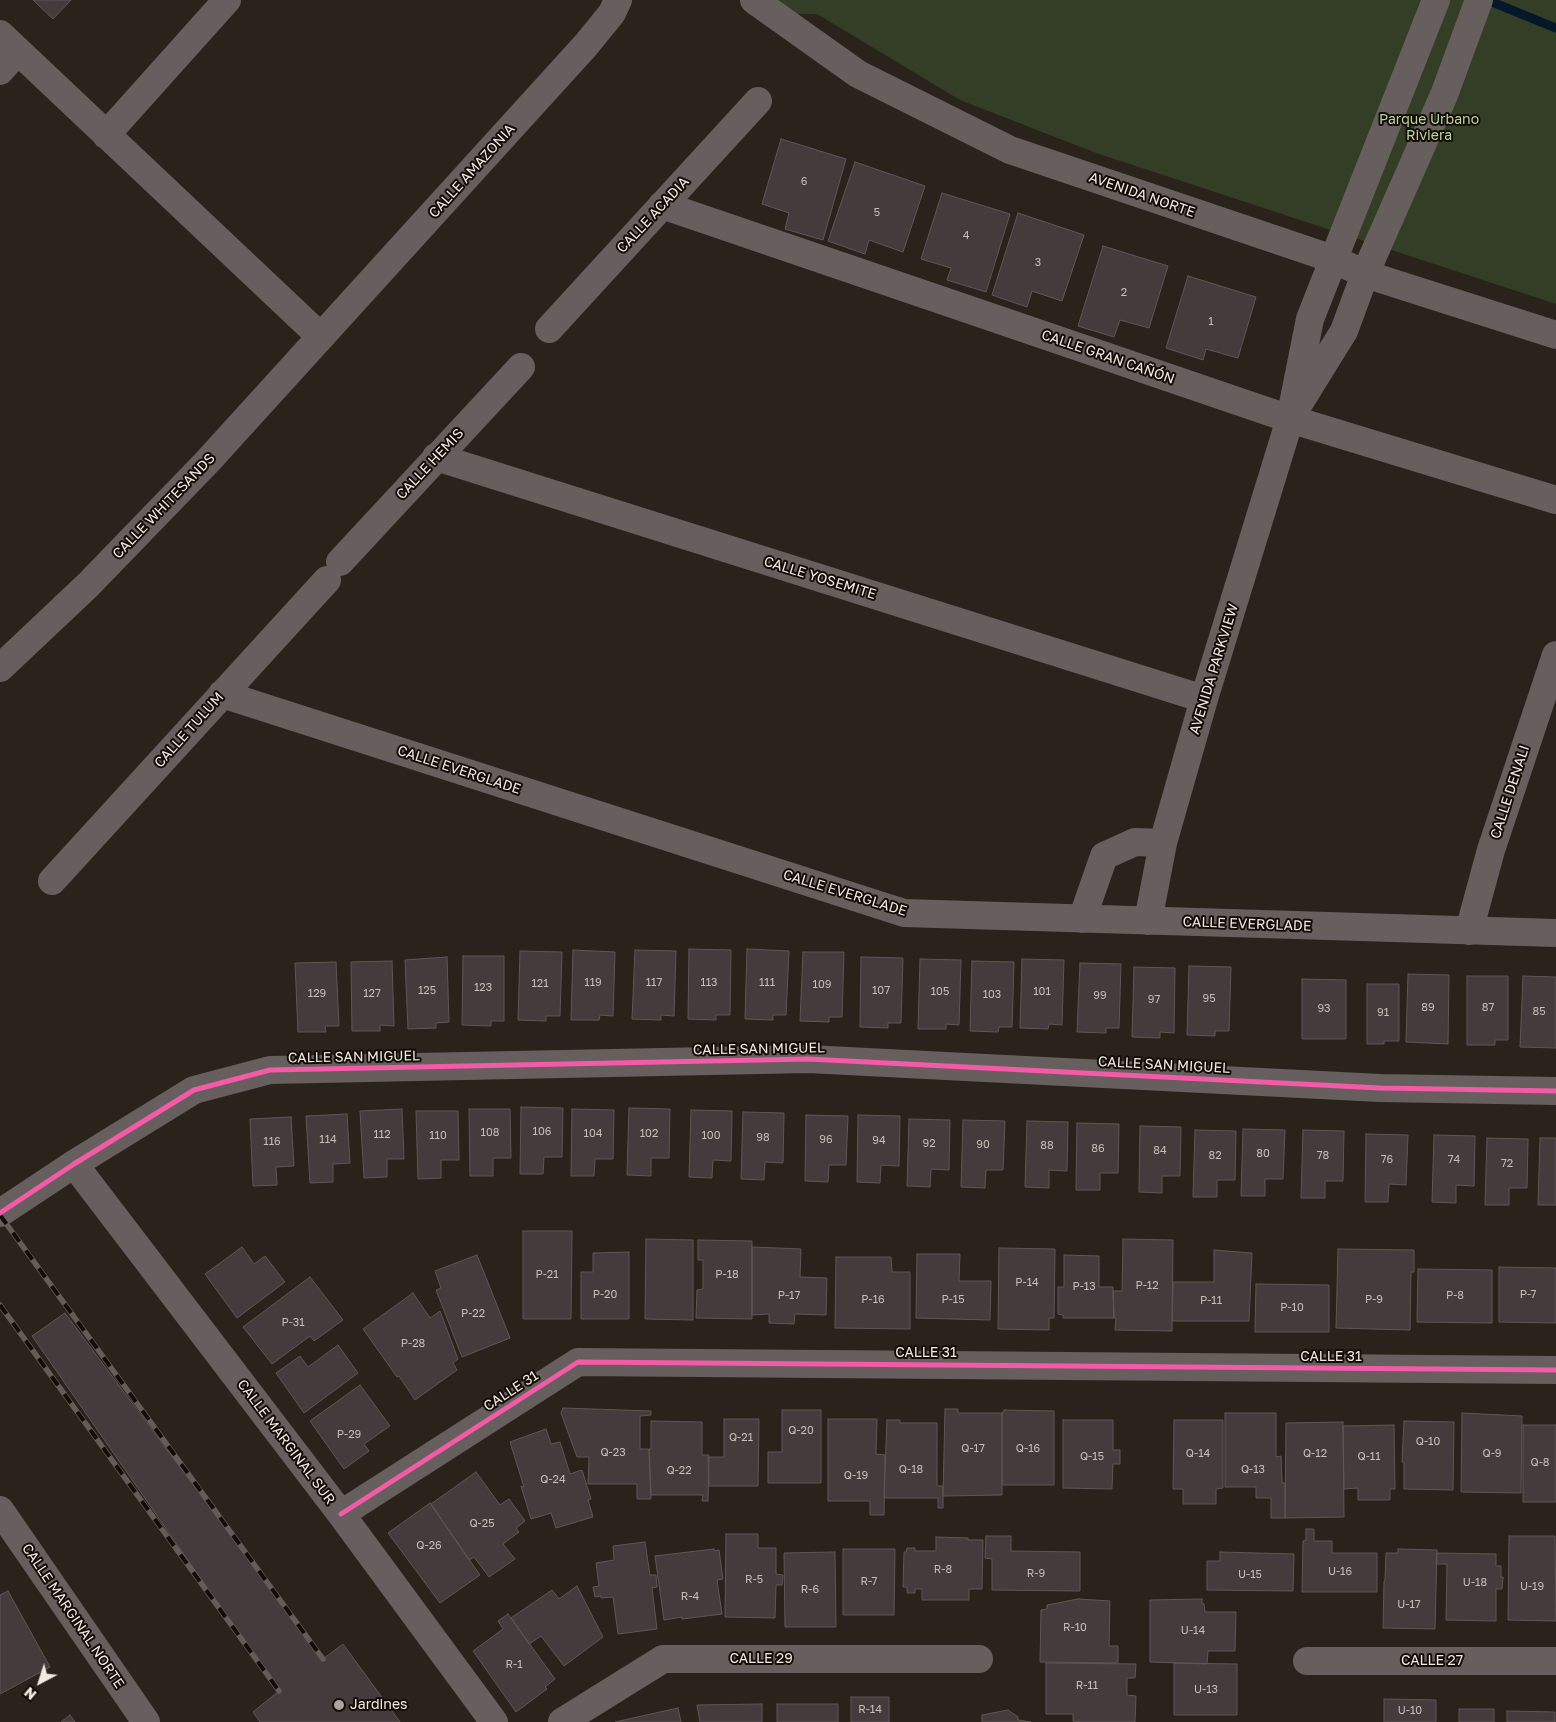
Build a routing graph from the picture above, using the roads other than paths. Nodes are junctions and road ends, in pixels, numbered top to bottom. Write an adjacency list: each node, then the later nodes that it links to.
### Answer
1 (227, 0): 9 (street)
2 (618, 0): 15 (street, CALLE AMAZONIA)
3 (754, 0): 11 (street, AVENIDA NORTE)
4 (1436, 0): 11 (street, AVENIDA PARKVIEW)
5 (1479, 0): 12 (street, AVENIDA PARKVIEW)
6 (9, 43): 7 (street); 9 (street)
7 (0, 71)
8 (758, 101): 10 (street, CALLE ACADIA)
9 (106, 135): 15 (street)
10 (662, 205): 13 (street, CALLE ACADIA); 17 (street, CALLE GRAN CAÑÓN)
11 (1333, 259): 12 (street, AVENIDA NORTE); 17 (street, AVENIDA PARKVIEW)
12 (1365, 274): 14 (street, AVENIDA NORTE); 17 (street, AVENIDA PARKVIEW)
13 (549, 329)
14 (1556, 335)
15 (321, 337): 22 (street, CALLE WHITESANDS)
16 (521, 367): 18 (street, CALLE HEMIS)
17 (1290, 419): 19 (street, CALLE GRAN CAÑÓN); 24 (street, AVENIDA PARKVIEW)
18 (436, 457): 20 (street, CALLE HEMIS); 24 (street, CALLE YOSEMITE)
19 (1556, 500)
20 (334, 571): 23 (street, CALLE TULUM)
21 (1556, 655): 29 (street, CALLE DENALI)
22 (0, 668)
23 (222, 694): 26 (street, CALLE TULUM); 27 (street, CALLE EVERGLADE)
24 (1204, 699): 25 (street, AVENIDA PARKVIEW)
25 (1163, 843): 27 (street); 28 (street, AVENIDA PARKVIEW)
26 (52, 881)
27 (1082, 919): 28 (street, CALLE EVERGLADE)
28 (1148, 921): 29 (street, CALLE EVERGLADE)
29 (1468, 931): 30 (street, CALLE EVERGLADE)
30 (1556, 933)
31 (1556, 1091): 32 (street, CALLE SAN MIGUEL)
32 (74, 1164): 33 (street, CALLE SAN MIGUEL); 36 (street, CALLE MARGINAL SUR)
33 (5, 1209)
34 (1556, 1370): 36 (street, CALLE 31)
35 (0, 1510): 37 (street, CALLE MARGINAL NORTE)
36 (341, 1514): 42 (street, CALLE MARGINAL SUR)
37 (9, 1540): 41 (street, CALLE MARGINAL NORTE)
38 (979, 1658): 43 (street, CALLE 29)
39 (1307, 1661): 40 (street, CALLE 27)
40 (1556, 1662)
41 (146, 1722)
42 (494, 1722)
43 (562, 1722)

